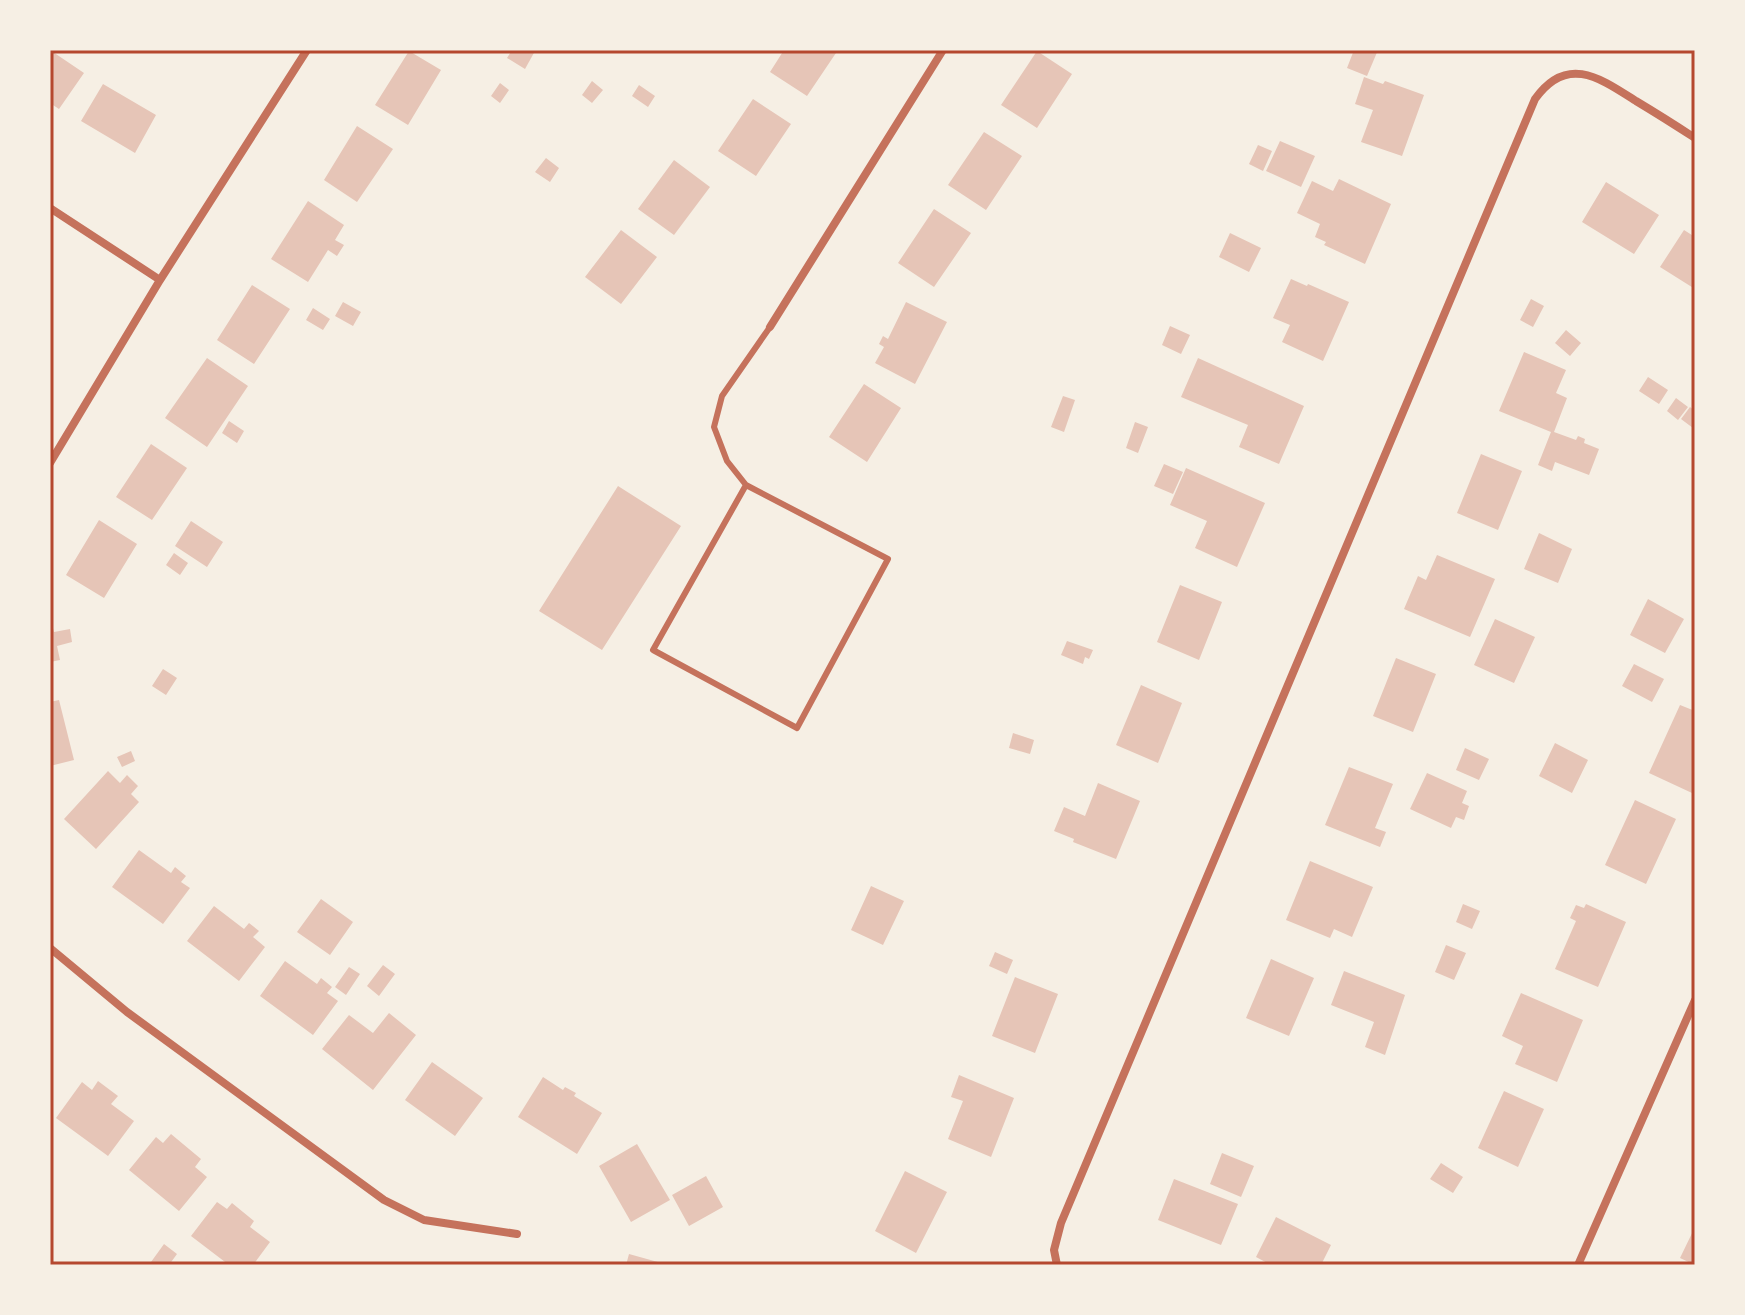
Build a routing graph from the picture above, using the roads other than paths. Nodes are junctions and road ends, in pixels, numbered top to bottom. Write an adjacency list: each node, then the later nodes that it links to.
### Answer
1 (307, 50): 5 (street)
2 (943, 50): 6 (street)
3 (1695, 138): 12 (street)
4 (50, 208): 5 (street)
5 (160, 280): 7 (street)
6 (770, 327): 8 (lane)
7 (50, 463)
8 (746, 485): 8 (lane)
9 (50, 948): 11 (street)
10 (1695, 1000): 13 (street)
11 (517, 1234)
12 (1057, 1265)
13 (1578, 1265)

